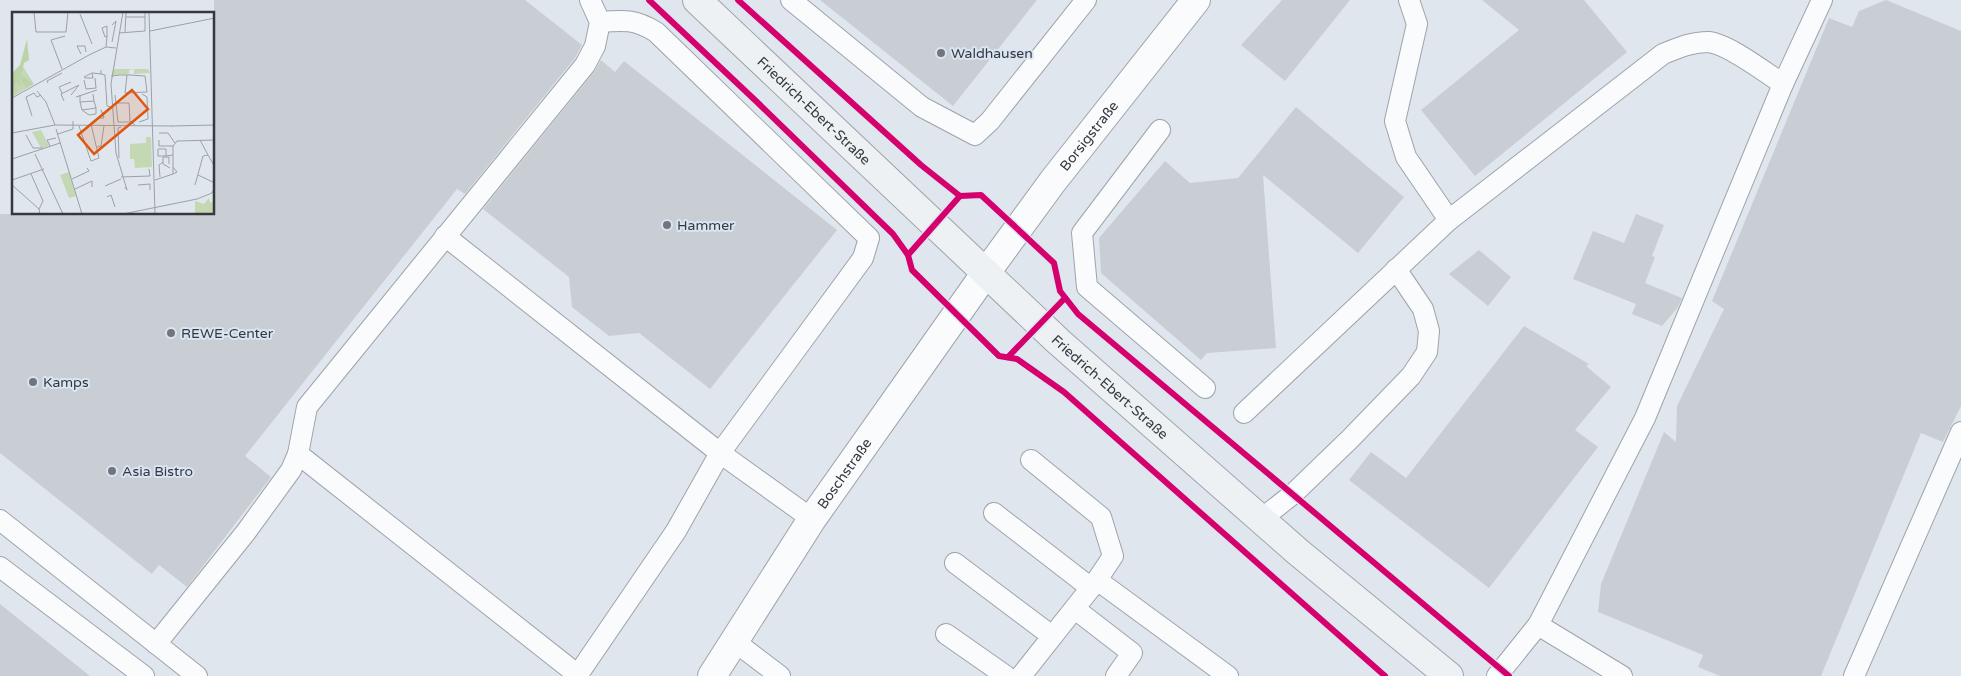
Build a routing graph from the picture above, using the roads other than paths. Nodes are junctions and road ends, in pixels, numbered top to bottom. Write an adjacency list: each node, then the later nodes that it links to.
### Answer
1 (590, 0): 8 (lane)
2 (697, 0): 14 (main road, Friedrich-Ebert-Straße)
3 (792, 0): 4 (lane)
4 (1086, 0)
5 (1196, 0): 14 (street, Borsigstraße)
6 (1410, 0): 11 (lane)
7 (1822, 0): 9 (lane)
8 (600, 22): 12 (lane); 18 (lane)
9 (1783, 84): 11 (lane); 29 (lane)
10 (1160, 130): 15 (lane)
11 (1450, 220): 13 (lane)
12 (445, 236): 18 (lane); 19 (lane)
13 (1396, 269): 16 (lane); 24 (lane)
14 (985, 274): 22 (street, Boschstraße); 24 (main road, Friedrich-Ebert-Straße)
15 (1205, 388)
16 (1244, 413)
17 (1961, 432): 46 (lane)
18 (720, 453): 22 (lane); 37 (lane)
19 (298, 454): 33 (lane); 37 (lane)
20 (1031, 460): 27 (lane)
21 (994, 513): 27 (lane)
22 (812, 519): 32 (street, Boschstraße)
23 (0, 520): 33 (lane)
24 (1260, 520): 43 (main road, Friedrich-Ebert-Straße)
25 (955, 563): 31 (lane)
26 (0, 567): 35 (lane)
27 (1094, 584): 28 (lane); 42 (lane)
28 (1075, 608): 31 (lane); 41 (lane)
29 (1538, 625): 44 (lane); 45 (lane)
30 (946, 634): 39 (lane)
31 (1052, 636): 40 (lane)
32 (734, 641): 34 (street, Boschstraße); 38 (lane)
33 (156, 644): 36 (lane)
34 (716, 674)
35 (144, 676)
36 (196, 676)
37 (577, 676)
38 (780, 676)
39 (1006, 676)
40 (1021, 676)
41 (1116, 676)
42 (1228, 676)
43 (1449, 676)
44 (1497, 676)
45 (1622, 676)
46 (1854, 676)

